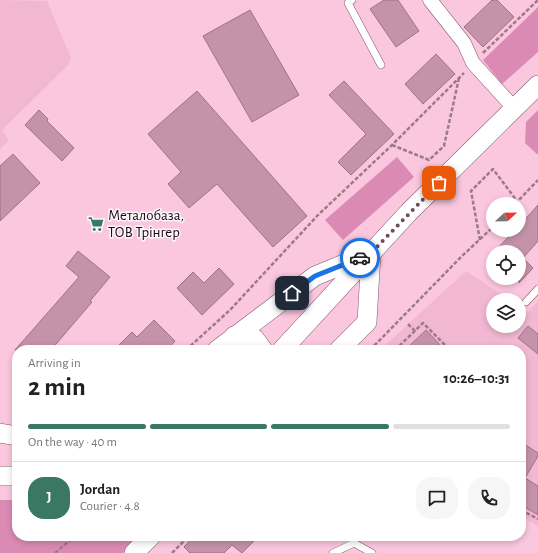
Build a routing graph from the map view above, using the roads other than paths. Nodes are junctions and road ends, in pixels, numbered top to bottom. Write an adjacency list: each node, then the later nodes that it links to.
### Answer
1 (352, 0): 3 (lane)
2 (430, 0): 5 (street)
3 (381, 65)
4 (538, 85): 5 (street)
5 (514, 108): 6 (street)
6 (371, 253): 8 (street); 10 (street); 11 (street)
7 (538, 289): 9 (lane)
8 (332, 297): 10 (street); 14 (street)
9 (526, 302)
10 (367, 322): 15 (street)
11 (234, 336): 12 (street); 13 (street)
12 (223, 345)
13 (259, 345)
14 (287, 345)
15 (344, 345)
16 (0, 433): 17 (street)
17 (12, 435)
18 (0, 476): 19 (street)
19 (12, 476)
20 (146, 541): 21 (street)
21 (134, 553)
22 (333, 553): 23 (lane)
23 (372, 553)

